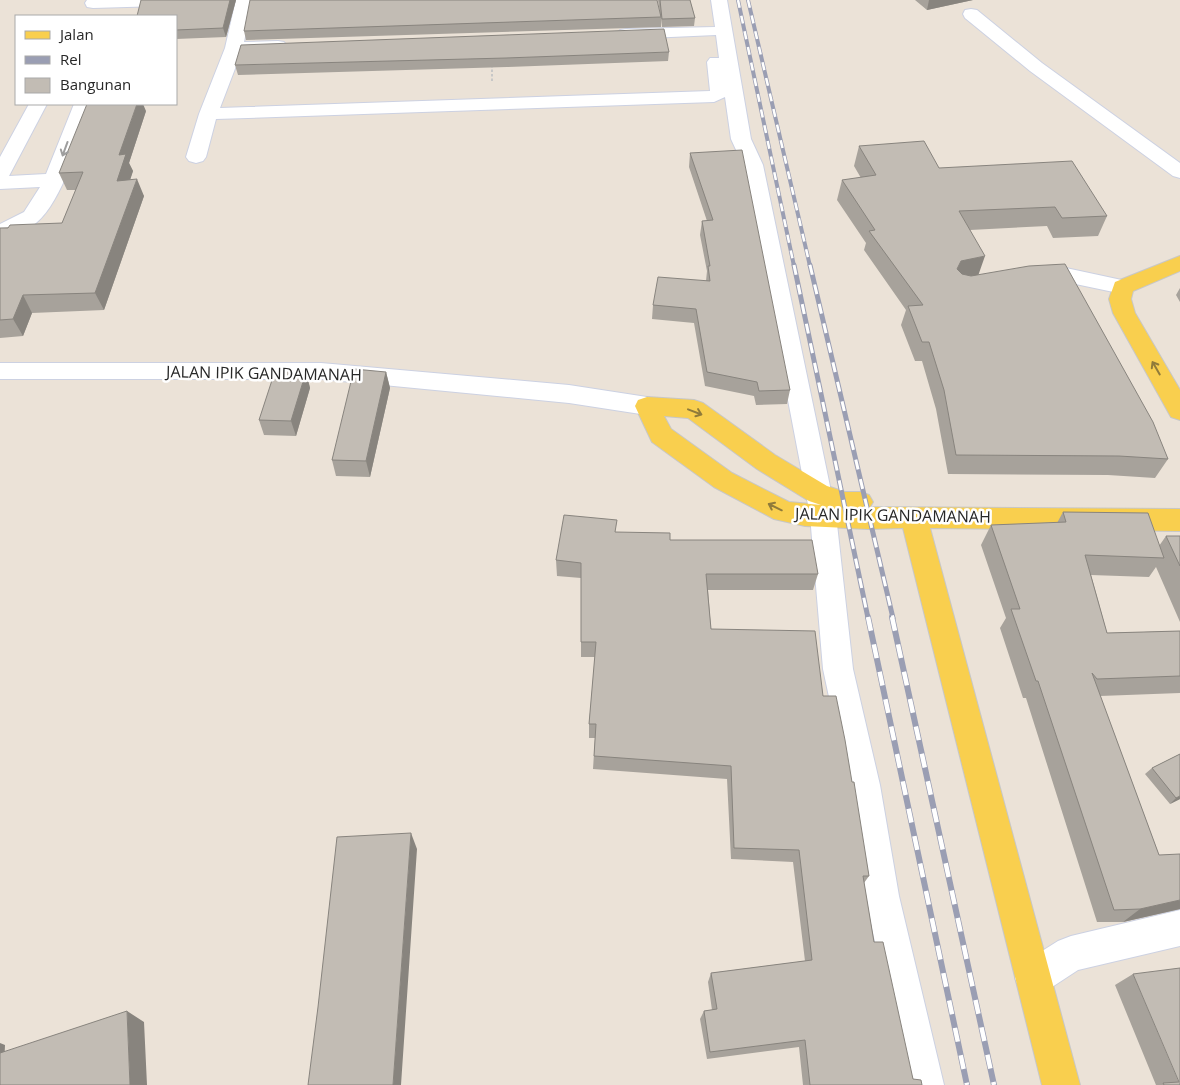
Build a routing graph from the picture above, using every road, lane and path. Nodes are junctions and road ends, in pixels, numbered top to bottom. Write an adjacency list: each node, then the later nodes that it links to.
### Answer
1 (195, 0): 6 (street)
2 (244, 0): 11 (street)
3 (705, 0): 8 (street)
4 (719, 0): 29 (street)
5 (92, 6): 6 (street)
6 (128, 6)
7 (971, 14): 18 (street)
8 (712, 31): 9 (street); 13 (street)
9 (613, 34)
10 (291, 46): 11 (street)
11 (234, 48): 16 (street)
12 (493, 57): 13 (path)
13 (491, 104): 16 (street)
14 (37, 105): 19 (street)
15 (83, 105): 20 (street, one-way to 20)
16 (208, 114): 17 (street)
17 (196, 157)
18 (1180, 172)
19 (0, 175)
20 (52, 180): 21 (street); 22 (street)
21 (0, 183)
22 (0, 231)
23 (1180, 263): 25 (main road)
24 (1014, 278): 25 (street)
25 (1124, 287): 28 (main road, one-way to 25)
26 (0, 371): 27 (street, JALAN IPIK GANDAMANAH)
27 (647, 406): 29 (main road, JALAN IPIK GANDAMANAH, one-way to 29); 29 (main road, JALAN IPIK GANDAMANAH, one-way to 27)
28 (1180, 411)
29 (821, 504): 30 (main road, JALAN IPIK GANDAMANAH); 31 (main road, JALAN IPIK GANDAMANAH); 35 (street)
30 (1180, 508)
31 (914, 516): 32 (main road, JALAN IPIK GANDAMANAH); 34 (main road)
32 (1180, 520)
33 (1180, 928): 34 (street)
34 (1033, 978): 36 (main road)
35 (925, 1085)
36 (1061, 1085)

